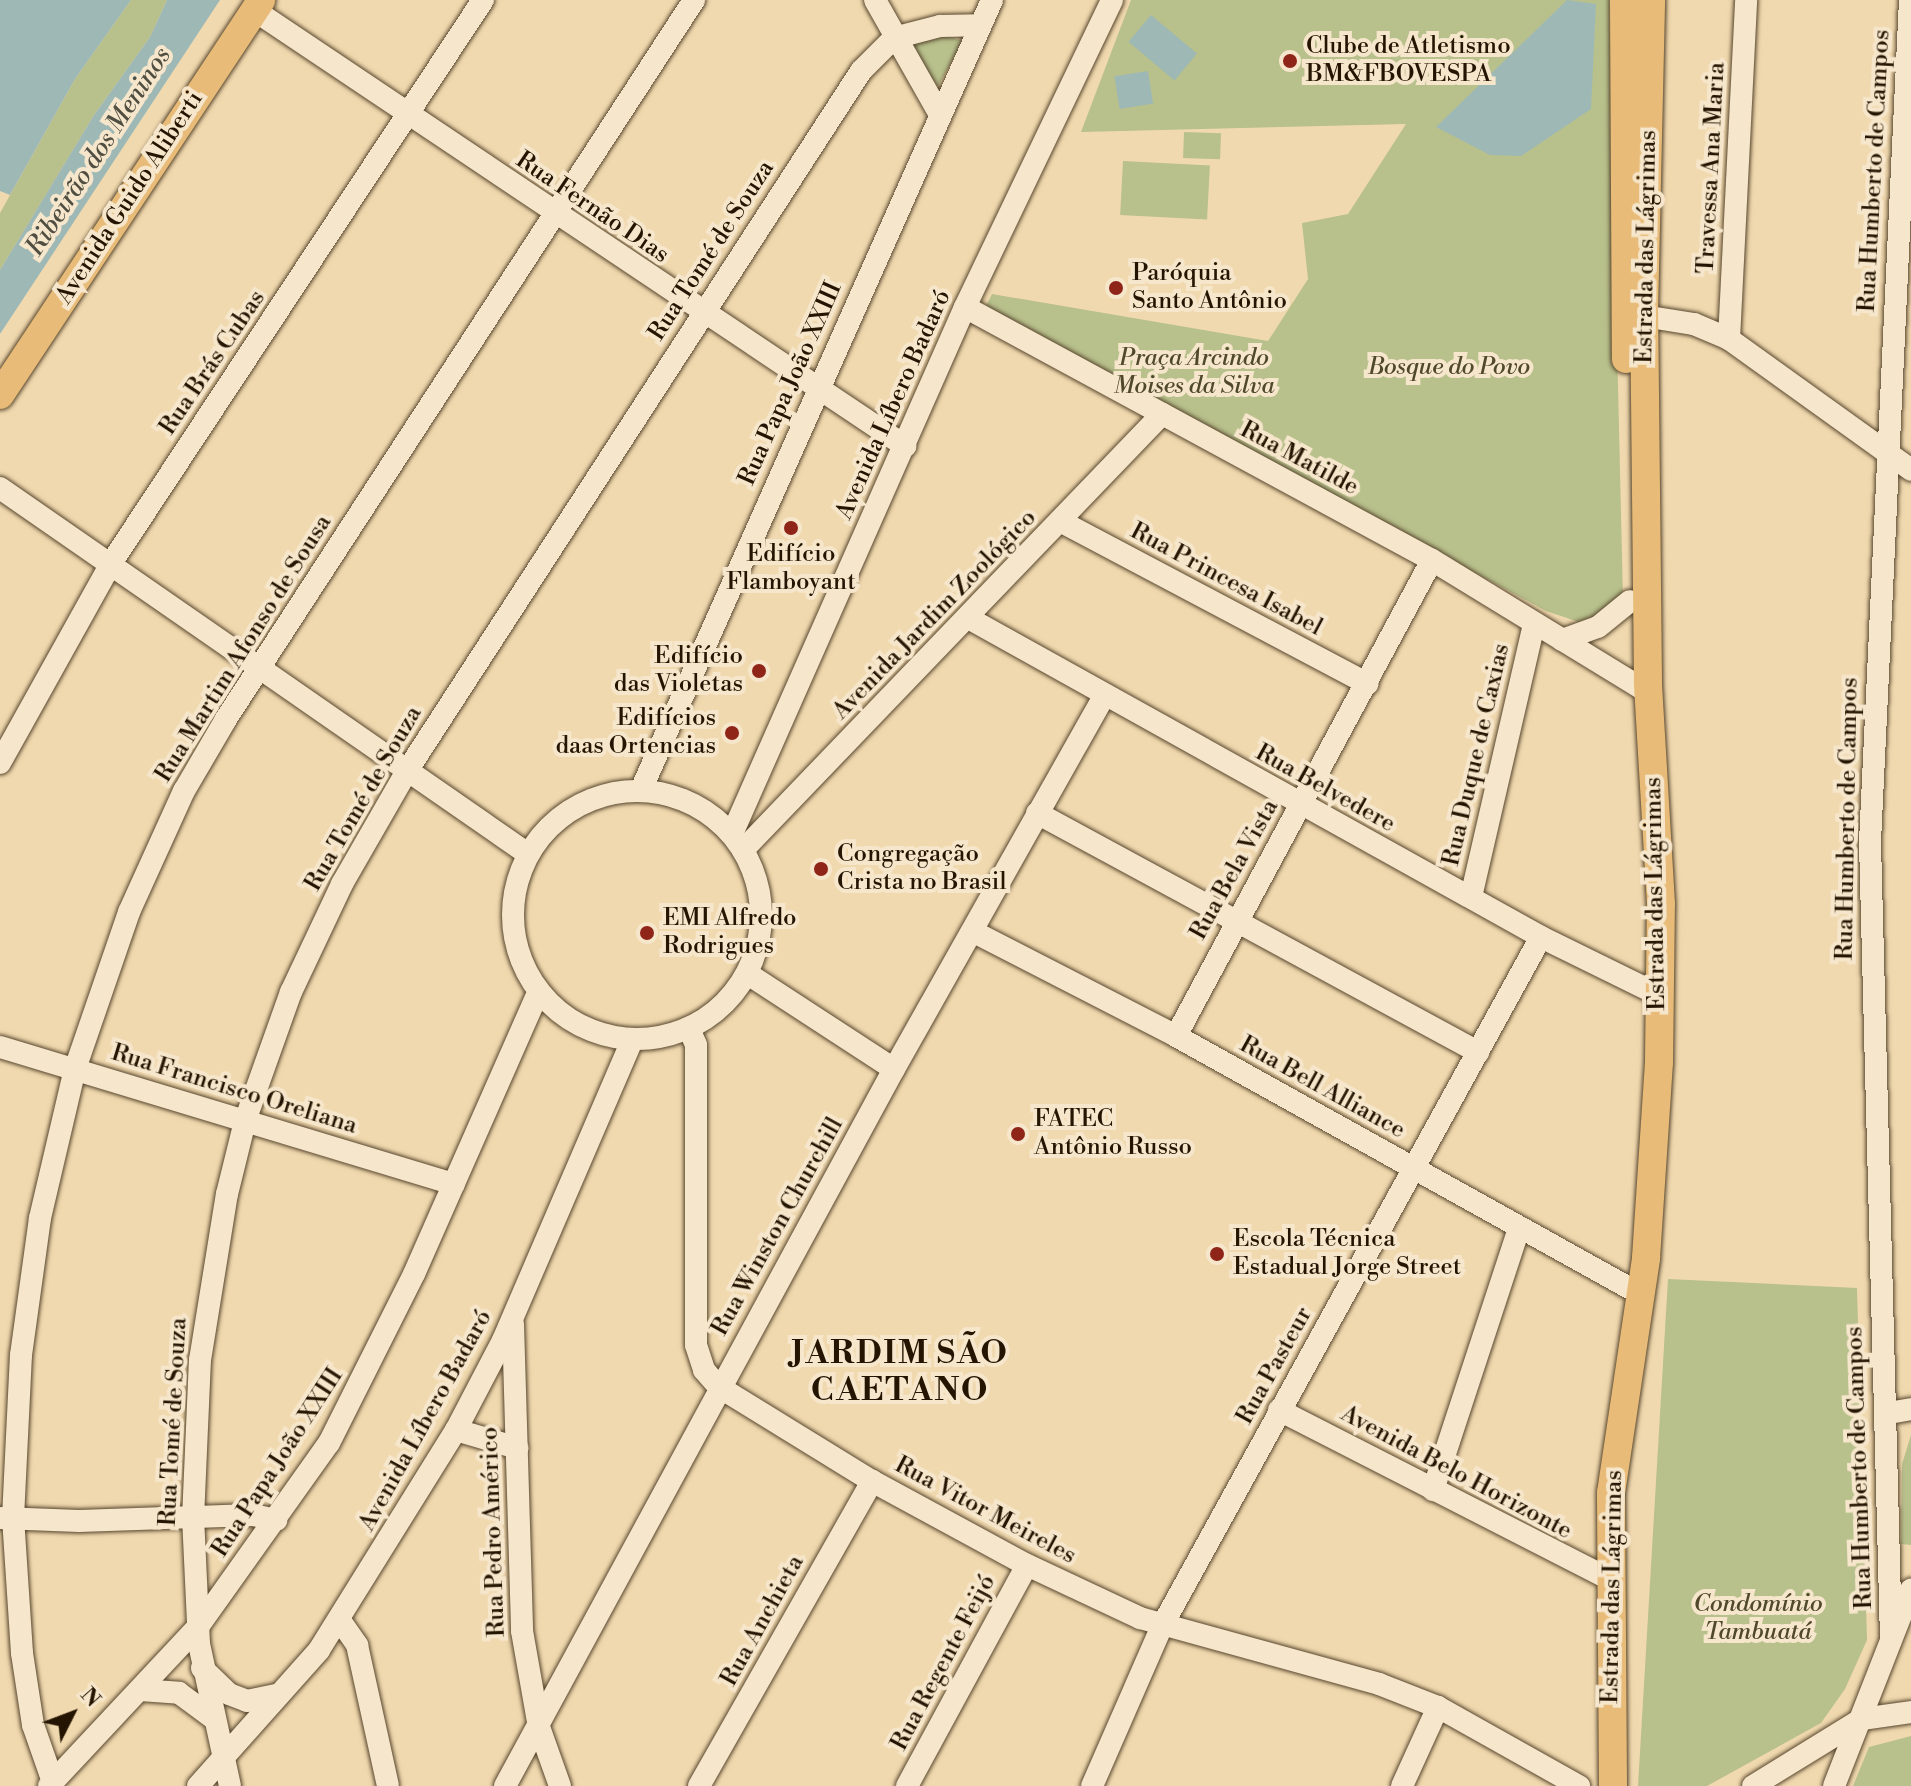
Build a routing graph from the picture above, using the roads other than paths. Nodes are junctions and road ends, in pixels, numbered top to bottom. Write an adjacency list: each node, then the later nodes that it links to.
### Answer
1 (483, 0): 14 (street, Rua Brás Cubas)
2 (694, 0): 15 (street, Rua Martim Afonso de Sousa)
3 (875, 0): 12 (street)
4 (992, 0): 11 (street, Rua Papa João XXIII)
5 (1112, 0): 16 (street, Avenida Líbero Badaró)
6 (1624, 0): 18 (main road, Estrada das Lágrimas)
7 (1651, 0): 18 (main road, Estrada das Lágrimas)
8 (1746, 0): 19 (street, Travessa Ana Maria)
9 (1910, 0): 24 (street, Rua Humberto de Campos)
10 (257, 5): 14 (street, Rua Fernão Dias); 21 (main road, Avenida Guido Aliberti)
11 (979, 25): 12 (street); 13 (street, Rua Papa João XXIII)
12 (894, 38): 13 (street); 17 (street, Rua Tomé de Souza)
13 (940, 115): 20 (street, Rua Papa João XXIII)
14 (408, 117): 15 (street, Rua Fernão Dias); 29 (street, Rua Brás Cubas)
15 (556, 216): 17 (street, Rua Fernão Dias); 34 (street, Rua Martim Afonso de Sousa)
16 (965, 307): 22 (street, Rua Matilde); 23 (street, Avenida Líbero Badaró)
17 (703, 313): 20 (street, Rua Fernão Dias); 39 (street, Rua Tomé de Souza)
18 (1635, 314): 19 (street); 30 (main road, Estrada das Lágrimas); 36 (main road, Estrada das Lágrimas)
19 (1729, 339): 24 (street)
20 (817, 388): 23 (street, Rua Fernão Dias); 40 (street, Rua Papa João XXIII)
21 (0, 395)
22 (1162, 414): 27 (street, Avenida Jardim Zoológico); 28 (street, Rua Matilde)
23 (905, 446): 43 (street, Avenida Líbero Badaró)
24 (1889, 450): 25 (street); 67 (street, Rua Humberto de Campos)
25 (1911, 470)
26 (0, 488): 29 (street)
27 (1060, 521): 31 (street, Avenida Jardim Zoológico); 35 (street, Rua Princesa Isabel)
28 (1432, 560): 32 (street, Rua Matilde); 35 (street, Rua Bela Vista)
29 (110, 565): 34 (street); 38 (street, Rua Brás Cubas)
30 (1630, 601): 33 (street); 36 (main road, Estrada das Lágrimas)
31 (970, 619): 37 (street, Rua Belvedere); 43 (street, Avenida Jardim Zoológico)
32 (1534, 624): 33 (street, Rua Matilde); 45 (street, Rua Duque de Caxias)
33 (1562, 640): 36 (street, Rua Matilde)
34 (259, 668): 39 (street); 57 (street, Rua Martim Afonso de Sousa)
35 (1368, 684): 41 (street, Rua Bela Vista)
36 (1640, 688): 51 (main road, Estrada das Lágrimas)
37 (1104, 697): 41 (street, Rua Belvedere); 42 (street, Rua Winston Churchill)
38 (0, 763)
39 (407, 771): 44 (street); 59 (street, Rua Tomé de Souza)
40 (641, 790): 43 (street); 44 (street)
41 (1300, 805): 45 (street, Rua Belvedere); 46 (street, Rua Bela Vista)
42 (1037, 813): 46 (street); 47 (street, Rua Winston Churchill)
43 (738, 842): 49 (street)
44 (528, 854): 50 (street)
45 (1471, 897): 48 (street, Rua Belvedere)
46 (1236, 920): 53 (street, Rua Bela Vista); 56 (street)
47 (974, 932): 53 (street, Rua Bell Alliance); 58 (street, Rua Winston Churchill)
48 (1541, 937): 51 (street, Rua Belvedere); 56 (street, Rua Pasteur)
49 (748, 974): 52 (street); 58 (street)
50 (539, 991): 54 (street); 61 (street, Rua Papa João XXIII)
51 (1651, 993): 63 (main road, Estrada das Lágrimas)
52 (689, 1029): 54 (street); 65 (street, Rua Vitor Meireles)
53 (1176, 1036): 60 (street, Rua Bell Alliance)
54 (632, 1040): 64 (street, Avenida Líbero Badaró)
55 (0, 1047): 57 (street, Rua Francisco Oreliana)
56 (1478, 1052): 60 (street, Rua Pasteur)
57 (75, 1069): 59 (street, Rua Francisco Oreliana); 72 (street, Rua Martim Afonso de Sousa)
58 (894, 1069): 65 (street, Rua Winston Churchill)
59 (245, 1121): 61 (street, Rua Francisco Oreliana); 73 (street, Rua Tomé de Souza)
60 (1416, 1171): 62 (street, Rua Bell Alliance); 66 (street, Rua Pasteur)
61 (454, 1184): 74 (street, Rua Papa João XXIII)
62 (1519, 1229): 63 (street, Rua Bell Alliance); 71 (street)
63 (1634, 1292): 76 (main road, Estrada das Lágrimas)
64 (512, 1320): 68 (street, Avenida Líbero Badaró); 69 (street, Rua Pedro Américo)
65 (719, 1387): 70 (street, Rua Vitor Meireles); 89 (street, Rua Winston Churchill)
66 (1279, 1410): 71 (street, Avenida Belo Horizonte); 79 (street, Rua Pasteur)
67 (1900, 1411): 81 (street, Rua Humberto de Campos)
68 (456, 1430): 69 (street); 78 (street, Avenida Líbero Badaró)
69 (517, 1448): 89 (street, Rua Pedro Américo)
70 (872, 1481): 75 (street, Rua Vitor Meireles); 98 (street, Rua Anchieta)
71 (1433, 1490): 76 (street, Avenida Belo Horizonte)
72 (7, 1518): 73 (street); 91 (street, Rua Martim Afonso de Sousa)
73 (193, 1519): 74 (street); 80 (street, Rua Tomé de Souza)
74 (276, 1520): 80 (street, Rua Papa João XXIII)
75 (1027, 1565): 79 (street, Rua Vitor Meireles); 99 (street, Rua Regente Feijó)
76 (1603, 1577): 103 (main road, Estrada das Lágrimas); 104 (main road, Estrada das Lágrimas)
77 (1911, 1590): 81 (street)
78 (339, 1619): 84 (street, Avenida Líbero Badaró); 95 (street)
79 (1162, 1626): 85 (street, Rua Vitor Meireles); 100 (street, Rua Pasteur)
80 (198, 1627): 82 (street, Rua Tomé de Souza); 83 (street, Rua Papa João XXIII)
81 (1891, 1639): 88 (street)
82 (202, 1668): 84 (street); 87 (street, Rua Tomé de Souza)
83 (140, 1690): 87 (street); 91 (street, Rua Papa João XXIII)
84 (279, 1694): 90 (street, Avenida Líbero Badaró)
85 (1438, 1707): 101 (street); 102 (street, Rua Vitor Meireles)
86 (1911, 1712): 88 (street)
87 (213, 1718): 90 (street, Rua Tomé de Souza)
88 (1862, 1719): 92 (street); 105 (street)
89 (539, 1727): 96 (street, Rua Winston Churchill); 97 (street, Rua Pedro Américo)
90 (223, 1757): 93 (street, Avenida Líbero Badaró); 94 (street, Rua Tomé de Souza)
91 (51, 1784)
92 (1766, 1784)
93 (198, 1786)
94 (230, 1786)
95 (388, 1786)
96 (505, 1786)
97 (560, 1786)
98 (699, 1786)
99 (907, 1786)
100 (1092, 1786)
101 (1402, 1786)
102 (1579, 1786)
103 (1595, 1786)
104 (1613, 1786)
105 (1834, 1786)

